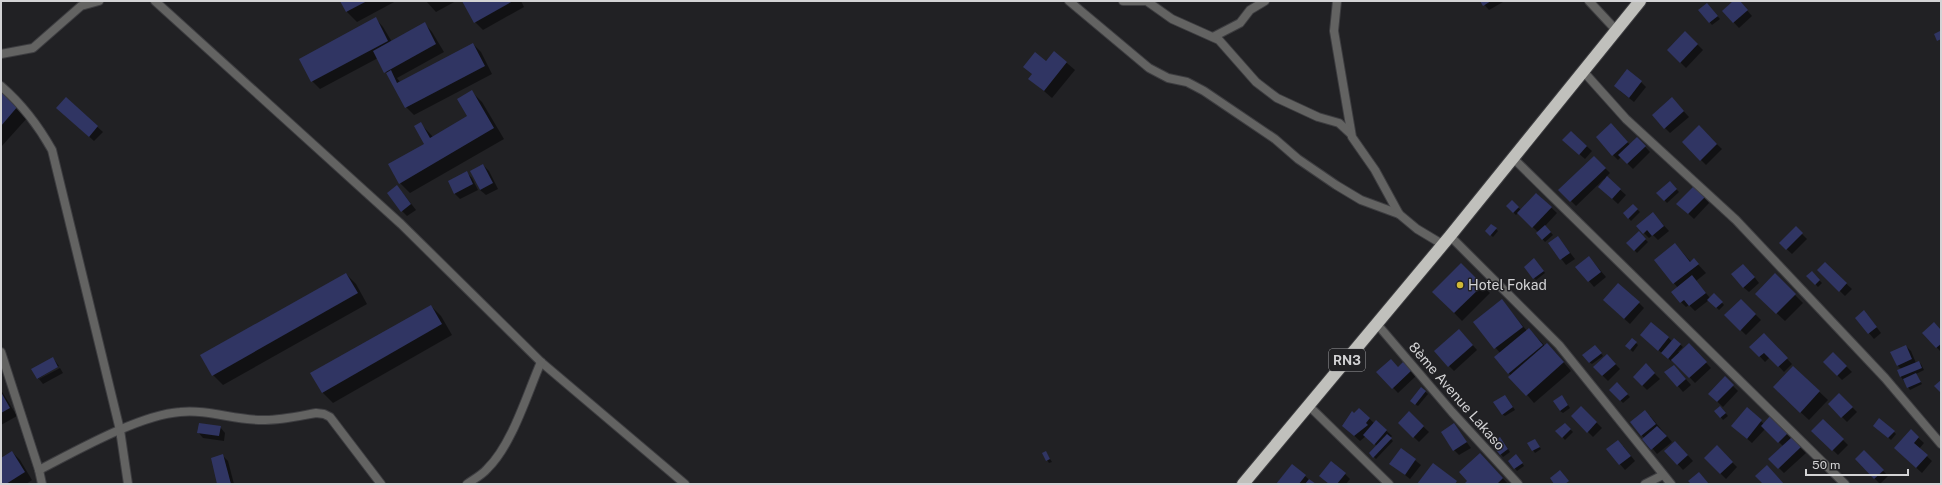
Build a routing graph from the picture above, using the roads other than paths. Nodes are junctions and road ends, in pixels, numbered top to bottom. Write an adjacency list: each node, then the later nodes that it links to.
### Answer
1 (99, 1): 12 (street)
2 (155, 1): 21 (street)
3 (1069, 1): 17 (street)
4 (1123, 1): 5 (street)
5 (1149, 1): 11 (street)
6 (1265, 1): 11 (street)
7 (1337, 1): 15 (street)
8 (1589, 1): 10 (street)
9 (1640, 1): 10 (highway, RN3)
10 (1616, 30): 13 (highway, RN3)
11 (1213, 37): 15 (street)
12 (1, 54)
13 (1583, 71): 16 (highway, RN3); 24 (street)
14 (1, 86): 23 (street)
15 (1351, 134): 17 (street)
16 (1513, 158): 18 (highway, RN3); 37 (street)
17 (1399, 214): 18 (street)
18 (1446, 240): 19 (highway, RN3); 26 (street)
19 (1377, 324): 22 (highway, RN3); 34 (street, 8ème Avenue Lakaso)
20 (1, 352): 25 (street)
21 (541, 362): 30 (street); 31 (street)
22 (1309, 406): 32 (highway, RN3); 33 (street)
23 (120, 430): 25 (street); 28 (street); 29 (street)
24 (1941, 444)
25 (39, 470): 27 (street)
26 (1662, 475): 35 (street); 36 (street)
27 (42, 484)
28 (128, 484)
29 (380, 484)
30 (468, 484)
31 (685, 484)
32 (1243, 484)
33 (1389, 484)
34 (1518, 484)
35 (1645, 484)
36 (1671, 484)
37 (1845, 484)

